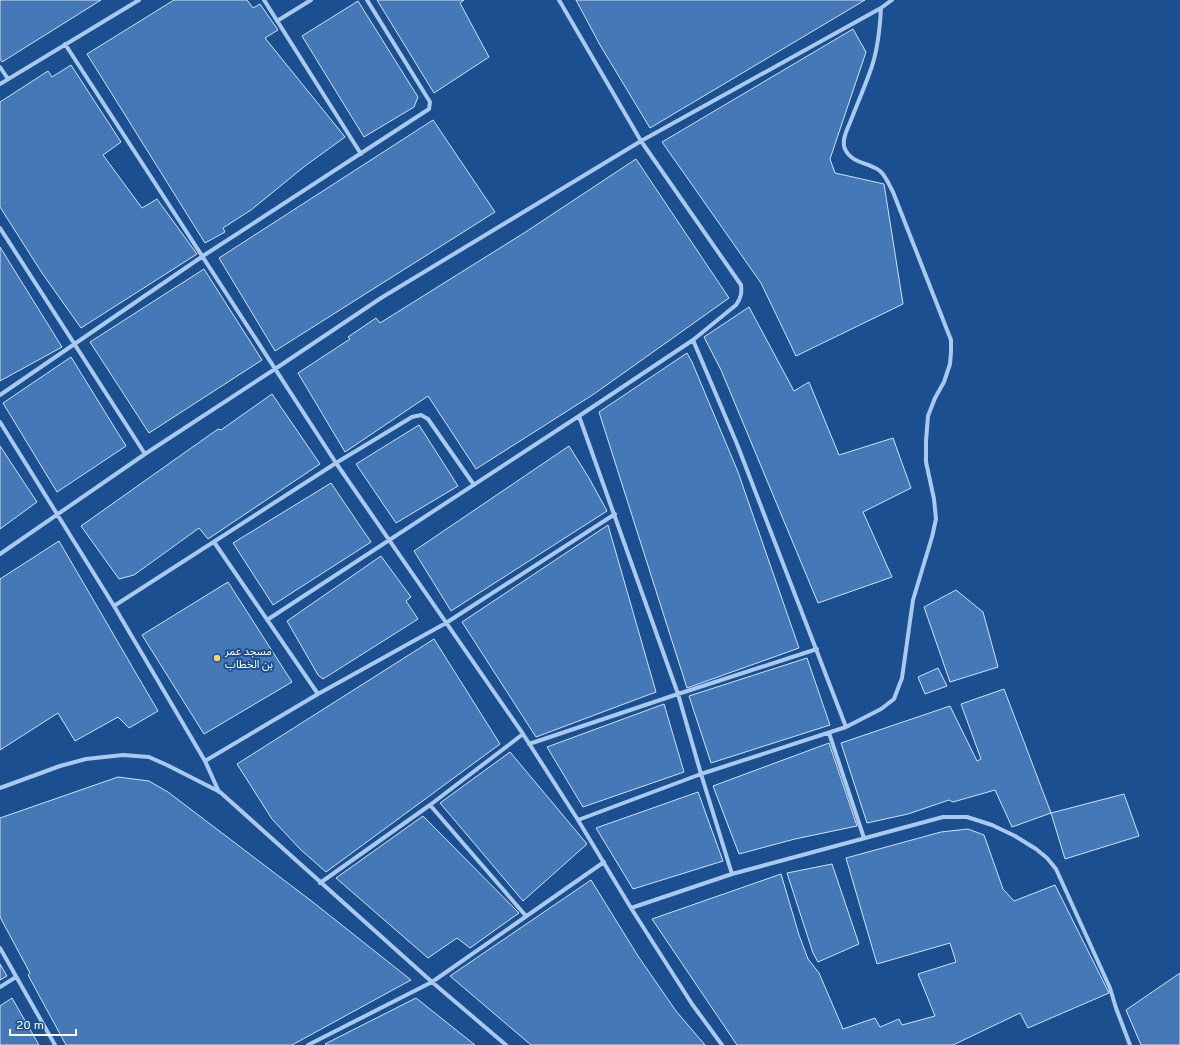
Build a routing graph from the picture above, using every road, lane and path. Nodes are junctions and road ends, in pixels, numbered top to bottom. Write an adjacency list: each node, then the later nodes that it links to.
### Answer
1 (139, 0): 9 (street)
2 (264, 0): 8 (street)
3 (310, 0): 8 (street)
4 (367, 0): 14 (street)
5 (559, 0): 13 (street)
6 (892, 0): 7 (street)
7 (881, 8): 13 (street); 37 (street)
8 (277, 21): 14 (street)
9 (65, 44): 11 (street); 16 (street)
10 (0, 67): 11 (street)
11 (8, 79): 12 (street)
12 (0, 84)
13 (641, 140): 17 (street); 19 (street)
14 (361, 154): 16 (street)
15 (0, 228): 18 (street)
16 (203, 256): 18 (street); 19 (street)
17 (693, 340): 21 (street); 34 (street)
18 (74, 344): 20 (street); 23 (street)
19 (275, 369): 23 (street); 24 (street)
20 (0, 395)
21 (579, 416): 25 (street); 26 (street)
22 (0, 422): 27 (street)
23 (145, 454): 27 (street)
24 (336, 463): 25 (street); 28 (street); 29 (street)
25 (474, 485): 28 (street)
26 (615, 514): 33 (street); 36 (street)
27 (58, 515): 30 (street); 31 (street)
28 (390, 540): 32 (street); 33 (street)
29 (214, 542): 31 (street); 32 (street)
30 (0, 554)
31 (114, 606): 41 (street)
32 (267, 620): 35 (street)
33 (446, 623): 35 (street); 39 (street)
34 (816, 649): 36 (street); 37 (street)
35 (318, 694): 41 (street)
36 (678, 694): 40 (street); 42 (street)
37 (846, 727): 38 (street)
38 (829, 733): 42 (street); 48 (street)
39 (523, 734): 40 (street); 46 (street)
40 (529, 744): 47 (street)
41 (205, 761): 45 (street)
42 (701, 774): 47 (street); 50 (street)
43 (0, 782): 44 (street)
44 (2, 787): 45 (street)
45 (220, 792): 51 (street)
46 (430, 805): 51 (street); 53 (street)
47 (578, 820): 49 (street)
48 (864, 838): 50 (street); 62 (street)
49 (604, 862): 52 (street); 53 (street)
50 (732, 874): 52 (street)
51 (320, 883): 56 (street)
52 (631, 908): 61 (street)
53 (526, 916): 56 (street)
54 (0, 948): 55 (street)
55 (16, 977): 57 (street); 58 (street)
56 (432, 982): 59 (street); 60 (street)
57 (0, 987)
58 (55, 1045)
59 (308, 1045)
60 (506, 1045)
61 (722, 1045)
62 (1130, 1045)

